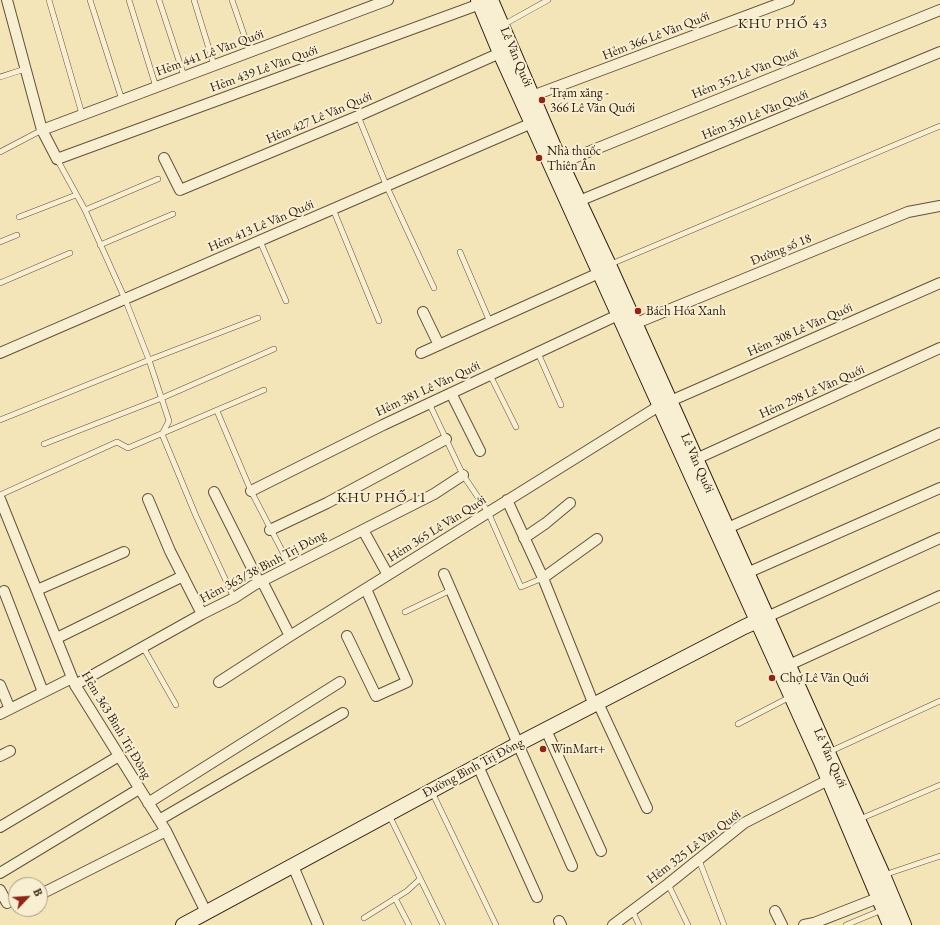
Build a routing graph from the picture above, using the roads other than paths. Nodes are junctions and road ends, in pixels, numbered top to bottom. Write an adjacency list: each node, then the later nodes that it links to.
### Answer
1 (49, 0): 24 (lane)
2 (90, 0): 23 (lane)
3 (129, 0): 21 (lane)
4 (159, 0): 19 (lane)
5 (194, 0): 17 (lane)
6 (232, 0): 14 (lane)
7 (388, 0): 14 (street, Hẻm 441 Lê Văn Quới)
8 (548, 0): 13 (lane)
9 (789, 0): 22 (street, Hẻm 366 Lê Văn Quới)
10 (483, 1): 13 (main road, Lê Văn Quới); 31 (street, Hẻm 439 Lê Văn Quới)
11 (5, 3): 18 (street)
12 (940, 10): 32 (street, Hẻm 352 Lê Văn Quới)
13 (497, 28): 16 (main road, Lê Văn Quới); 22 (main road, Lê Văn Quới)
14 (250, 52): 17 (street, Hẻm 441 Lê Văn Quới)
15 (940, 52): 36 (street, Hẻm 350 Lê Văn Quới)
16 (500, 53): 25 (street, Hẻm 427 Lê Văn Quới); 26 (main road, Lê Văn Quới)
17 (214, 65): 19 (street, Hẻm 441 Lê Văn Quới)
18 (26, 69): 20 (lane); 28 (street)
19 (184, 76): 21 (street, Hẻm 441 Lê Văn Quới)
20 (0, 77)
21 (156, 87): 23 (street, Hẻm 441 Lê Văn Quới)
22 (532, 96): 32 (main road, Lê Văn Quới)
23 (122, 100): 24 (street, Hẻm 441 Lê Văn Quới)
24 (82, 114): 28 (street, Hẻm 441 Lê Văn Quới)
25 (358, 116): 30 (street, Hẻm 427 Lê Văn Quới); 34 (lane)
26 (532, 123): 34 (street, Hẻm 413 Lê Văn Quới); 36 (main road, Lê Văn Quới)
27 (940, 126): 48 (lane)
28 (42, 130): 29 (lane); 31 (street)
29 (0, 150)
30 (164, 158)
31 (57, 159): 35 (lane)
32 (561, 163): 36 (main road, Lê Văn Quới)
33 (158, 179): 39 (lane)
34 (387, 187): 38 (street, Hẻm 413 Lê Văn Quới); 51 (lane)
35 (76, 195): 39 (lane); 41 (lane)
36 (574, 203): 48 (main road, Lê Văn Quới)
37 (940, 206): 59 (street, Đường số 18)
38 (333, 209): 43 (street, Hẻm 413 Lê Văn Quới); 57 (lane)
39 (85, 210): 45 (lane)
40 (173, 214): 45 (lane)
41 (19, 217)
42 (18, 235): 44 (lane)
43 (260, 241): 52 (street, Hẻm 413 Lê Văn Quới); 53 (lane)
44 (0, 242)
45 (100, 245): 52 (lane)
46 (460, 252): 58 (lane)
47 (70, 253): 50 (lane)
48 (604, 269): 55 (main road, Lê Văn Quới); 58 (street); 59 (main road, Lê Văn Quới)
49 (940, 283): 72 (street, Hẻm 308 Lê Văn Quới)
50 (0, 284)
51 (434, 288)
52 (125, 299): 63 (street, Hẻm 413 Lê Văn Quới); 66 (lane)
53 (286, 301)
54 (423, 312): 60 (street)
55 (618, 315): 65 (street, Hẻm 381 Lê Văn Quới); 72 (main road, Lê Văn Quới)
56 (258, 318): 66 (lane)
57 (379, 321)
58 (490, 322): 60 (street)
59 (634, 324): 72 (main road, Lê Văn Quới)
60 (439, 345): 64 (street)
61 (940, 348): 82 (street, Hẻm 298 Lê Văn Quới)
62 (274, 349): 70 (lane)
63 (0, 353)
64 (421, 353)
65 (538, 353): 67 (street, Hẻm 381 Lê Văn Quới); 73 (lane)
66 (149, 360): 70 (lane); 75 (lane)
67 (490, 375): 69 (street, Hẻm 381 Lê Văn Quới); 76 (lane)
68 (264, 390): 74 (lane)
69 (451, 393): 71 (street, Hẻm 381 Lê Văn Quới); 81 (street)
70 (162, 398): 78 (lane); 80 (lane)
71 (429, 403): 79 (lane); 85 (street, Hẻm 381 Lê Văn Quới)
72 (664, 404): 82 (main road, Lê Văn Quới); 90 (street, Hẻm 365 Lê Văn Quới); 95 (main road, Lê Văn Quới)
73 (560, 405)
74 (217, 411): 78 (lane); 85 (lane)
75 (0, 420)
76 (516, 427)
77 (940, 433): 95 (street)
78 (162, 434): 87 (lane); 112 (lane)
79 (446, 439): 83 (lane); 93 (street)
80 (44, 444)
81 (480, 451)
82 (696, 459): 95 (main road, Lê Văn Quới)
83 (463, 474): 92 (lane); 94 (street, Hẻm 363/38 Bình Trị Đông)
84 (940, 488): 101 (street)
85 (251, 491): 93 (lane)
86 (214, 492): 106 (street)
87 (0, 495)
88 (0, 499): 108 (street, Hẻm 363 Bình Trị Đông)
89 (148, 499): 104 (street)
90 (508, 500): 92 (street, Hẻm 365 Lê Văn Quới); 96 (street)
91 (570, 503): 96 (street)
92 (488, 512): 103 (street, Hẻm 365 Lê Văn Quới); 105 (lane)
93 (270, 530): 100 (lane)
94 (364, 530): 100 (street, Hẻm 363/38 Bình Trị Đông); 103 (street)
95 (722, 530): 101 (main road, Lê Văn Quới); 115 (main road, Lê Văn Quới)
96 (524, 538): 105 (street)
97 (940, 538): 115 (street)
98 (597, 539): 105 (street)
99 (124, 552): 108 (street)
100 (290, 566): 106 (street, Hẻm 363/38 Bình Trị Đông)
101 (747, 573): 115 (main road, Lê Văn Quới)
102 (444, 574): 109 (street)
103 (388, 575): 107 (street, Hẻm 365 Lê Văn Quới)
104 (183, 576): 114 (street); 118 (street)
105 (543, 578): 128 (street)
106 (260, 581): 112 (street, Hẻm 363/38 Bình Trị Đông); 116 (street)
107 (366, 589): 116 (street, Hẻm 365 Lê Văn Quới); 117 (street)
108 (37, 590): 118 (street, Hẻm 363 Bình Trị Đông)
109 (451, 590): 113 (lane); 135 (street)
110 (4, 592): 125 (street)
111 (940, 596): 120 (street)
112 (234, 598): 114 (street, Hẻm 363/38 Bình Trị Đông)
113 (405, 612)
114 (202, 614): 119 (street, Hẻm 363/38 Bình Trị Đông)
115 (761, 619): 120 (main road, Lê Văn Quới); 126 (main road, Lê Văn Quới); 128 (main road, Đường Bình Trị Đông)
116 (290, 636): 122 (street, Hẻm 365 Lê Văn Quới)
117 (346, 636)
118 (57, 638): 121 (street, Hẻm 363 Bình Trị Đông)
119 (143, 647): 121 (street, Hẻm 363/38 Bình Trị Đông); 129 (lane)
120 (788, 665): 136 (main road, Lê Văn Quới)
121 (74, 681): 125 (street, Hẻm 363/38 Bình Trị Đông); 137 (street, Hẻm 363 Bình Trị Đông)
122 (219, 682)
123 (340, 682): 143 (street)
124 (0, 685): 130 (street)
125 (43, 692): 130 (street, Hẻm 363/38 Bình Trị Đông)
126 (790, 697): 133 (lane); 139 (main road, Lê Văn Quới)
127 (940, 701): 136 (lane)
128 (596, 704): 134 (main road, Đường Bình Trị Đông); 144 (street)
129 (176, 705)
130 (10, 709): 132 (street, Hẻm 363/38 Bình Trị Đông)
131 (343, 713): 147 (street)
132 (0, 714)
133 (738, 724)
134 (546, 730): 135 (main road, Đường Bình Trị Đông); 150 (street)
135 (518, 744): 138 (main road, Đường Bình Trị Đông); 154 (street)
136 (828, 753): 139 (main road, Lê Văn Quới)
137 (119, 756): 141 (street, Hẻm 363 Bình Trị Đông); 148 (street)
138 (478, 766): 142 (main road, Đường Bình Trị Đông); 161 (street)
139 (833, 778): 146 (main road, Lê Văn Quới); 152 (street, Hẻm 325 Lê Văn Quới); 164 (main road, Lê Văn Quới)
140 (940, 785): 146 (lane)
141 (139, 789): 143 (street, Hẻm 363 Bình Trị Đông); 155 (street)
142 (431, 791): 145 (main road, Đường Bình Trị Đông); 173 (lane)
143 (148, 803): 147 (street, Hẻm 363 Bình Trị Đông)
144 (647, 808)
145 (389, 814): 153 (main road, Đường Bình Trị Đông); 157 (lane)
146 (858, 819): 156 (main road, Lê Văn Quới)
147 (159, 820): 149 (street, Hẻm 363 Bình Trị Đông)
148 (0, 827)
149 (166, 831): 160 (street); 167 (street, Hẻm 363 Bình Trị Đông)
150 (601, 851)
151 (940, 856): 156 (lane)
152 (699, 860): 158 (street, Hẻm 325 Lê Văn Quới); 177 (lane)
153 (293, 866): 167 (main road, Đường Bình Trị Đông); 170 (street)
154 (572, 866)
155 (0, 873)
156 (883, 875): 182 (main road, Lê Văn Quới)
157 (420, 879): 162 (lane); 172 (lane)
158 (668, 884): 165 (street, Hẻm 325 Lê Văn Quới); 176 (lane)
159 (0, 890): 163 (street)
160 (48, 890)
161 (537, 897)
162 (395, 898): 168 (lane); 171 (lane)
163 (7, 903)
164 (881, 904): 179 (street); 180 (lane); 181 (main road, Lê Văn Quới)
165 (632, 910): 174 (street, Hẻm 325 Lê Văn Quới); 175 (lane)
166 (776, 911): 178 (street)
167 (206, 912): 169 (main road, Đường Bình Trị Đông)
168 (364, 918)
169 (185, 924)
170 (318, 925)
171 (409, 925)
172 (443, 925)
173 (496, 925)
174 (612, 925)
175 (639, 925)
176 (688, 925)
177 (724, 925)
178 (782, 925)
179 (804, 925)
180 (846, 925)
181 (890, 925)
182 (904, 925)

